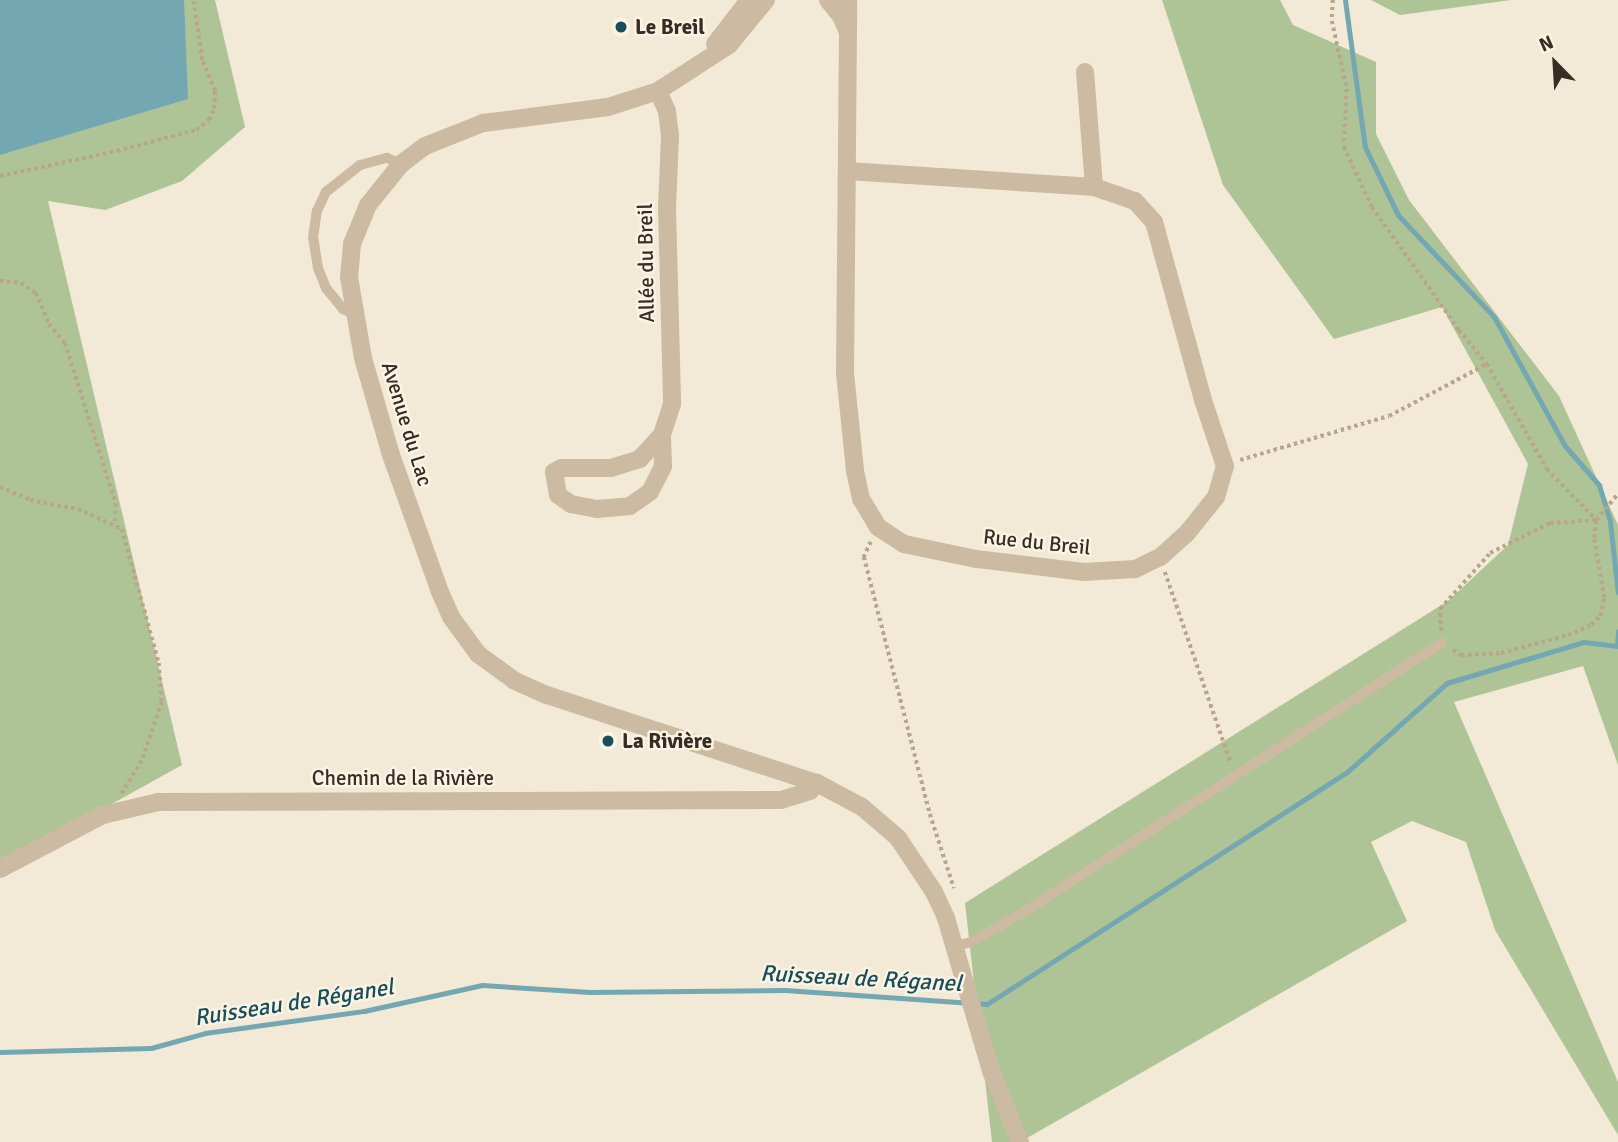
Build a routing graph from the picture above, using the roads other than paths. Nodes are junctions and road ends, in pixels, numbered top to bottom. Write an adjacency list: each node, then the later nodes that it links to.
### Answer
1 (749, 0): 6 (street, Avenue du Lac)
2 (766, 0): 6 (street, Avenue du Lac)
3 (828, 0): 5 (street)
4 (848, 0): 5 (street, Rue du Breil)
5 (848, 33): 10 (street, Rue du Breil)
6 (701, 64): 8 (street, Avenue du Lac)
7 (1085, 72): 11 (street)
8 (658, 92): 9 (street, Avenue du Lac); 13 (street, Allée du Breil)
9 (401, 164): 12 (street, Avenue du Lac); 12 (lane)
10 (847, 171): 11 (street); 11 (street, Rue du Breil)
11 (1094, 187)
12 (354, 314): 15 (street, Avenue du Lac)
13 (662, 435): 13 (street, Allée du Breil)
14 (1442, 643): 17 (lane)
15 (817, 783): 16 (street, Chemin de la Rivière); 17 (street, Avenue du Lac)
16 (0, 869)
17 (956, 946): 18 (street, Avenue du Lac)
18 (1020, 1142)

